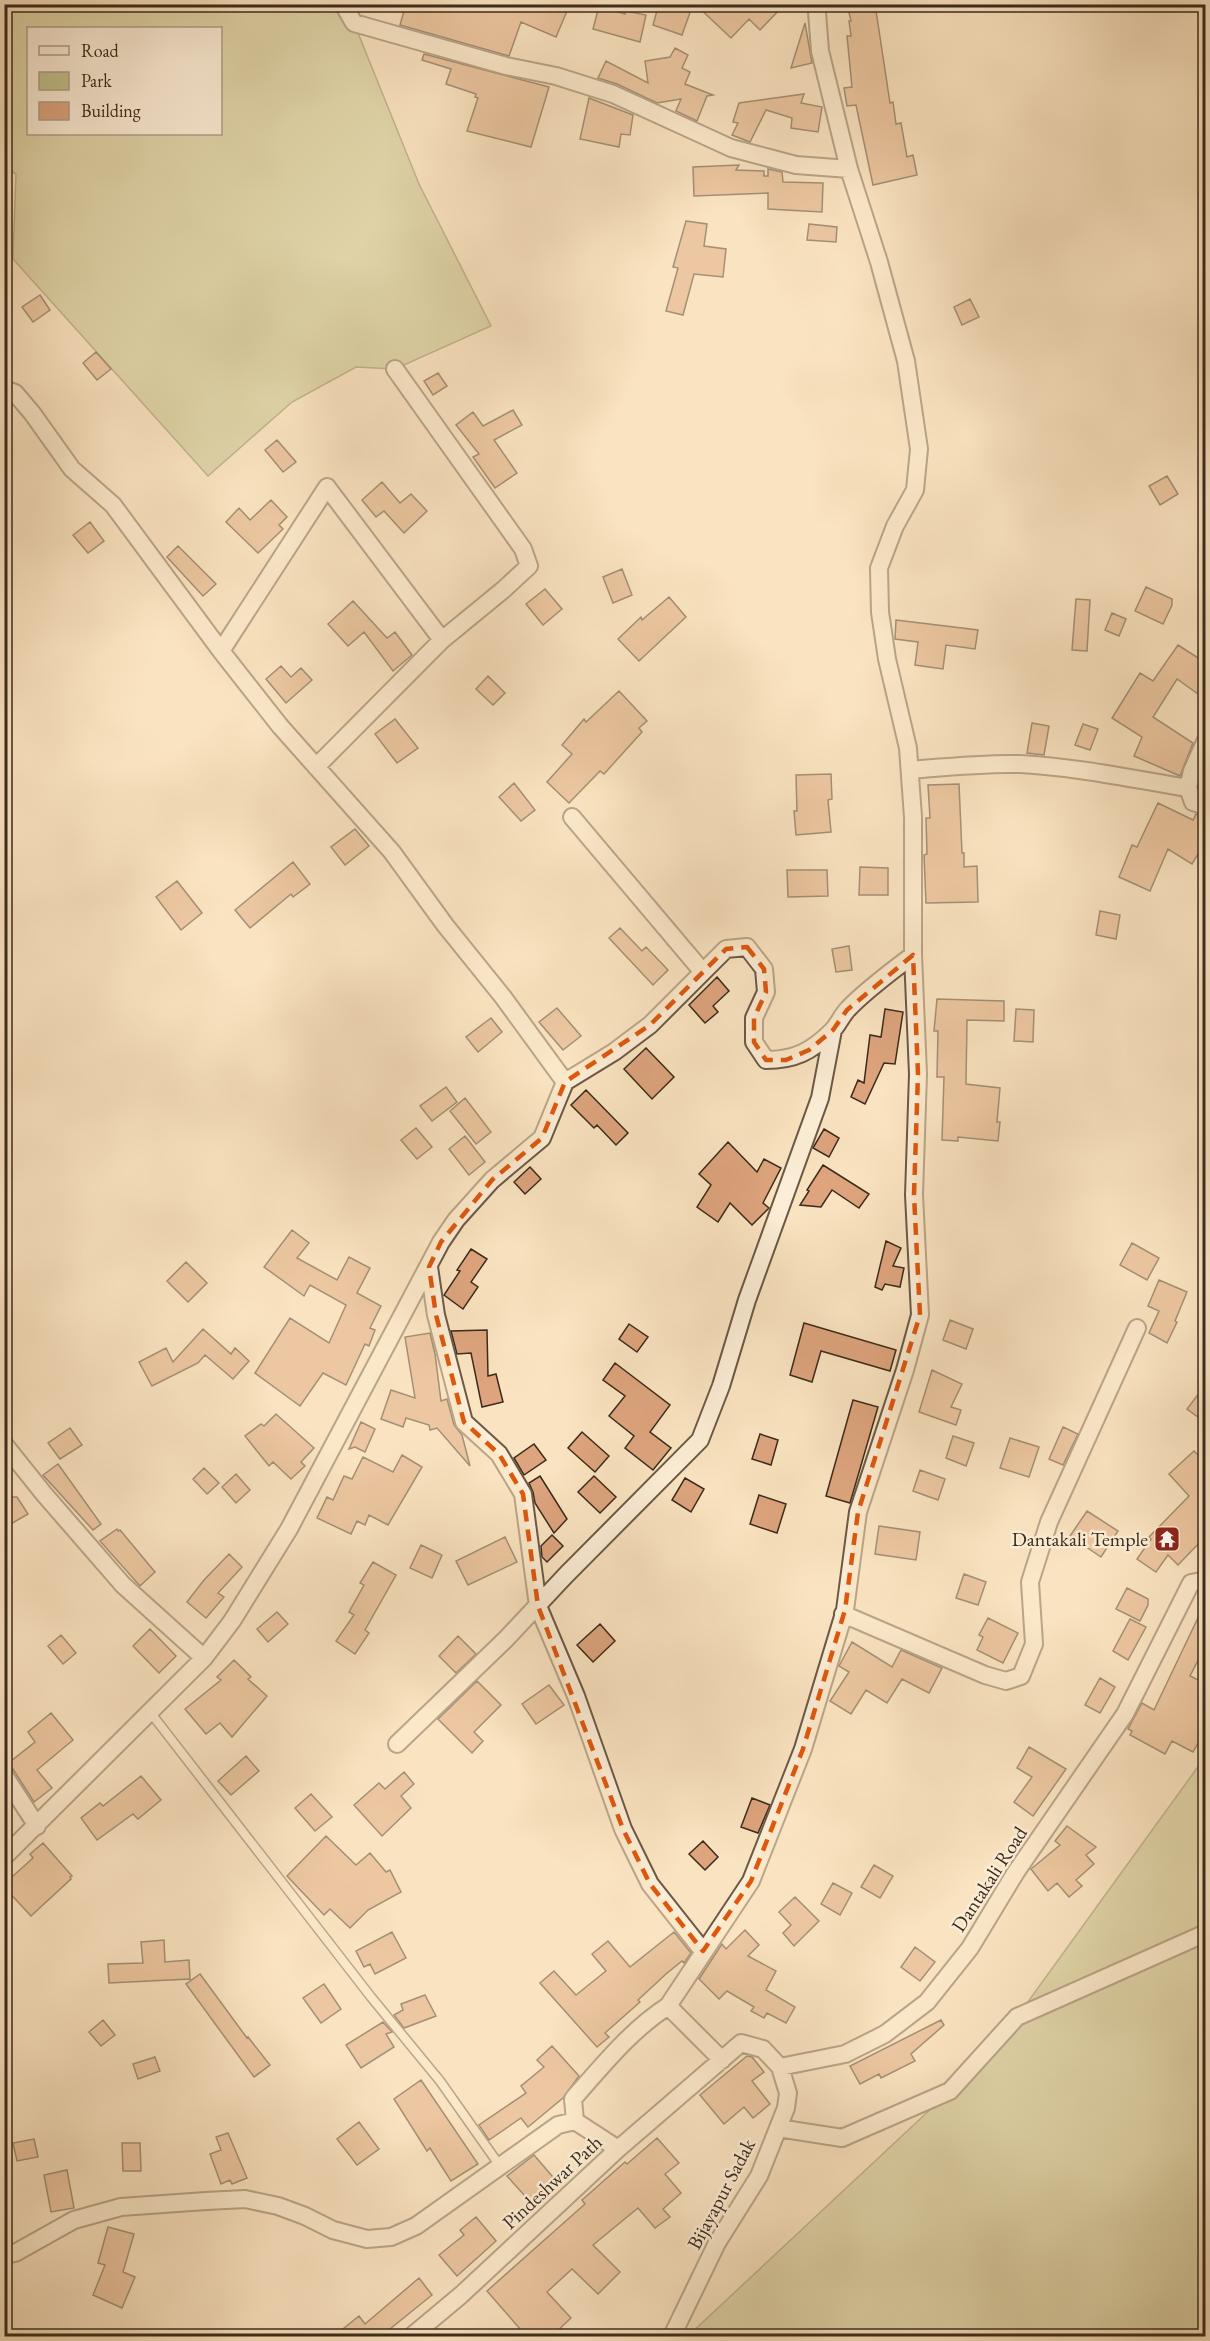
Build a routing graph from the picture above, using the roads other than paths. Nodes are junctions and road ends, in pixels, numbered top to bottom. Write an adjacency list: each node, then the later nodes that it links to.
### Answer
1 (343, 4): 3 (street)
2 (819, 4): 3 (street)
3 (849, 169): 10 (street)
4 (395, 369): 6 (street)
5 (4, 389): 7 (street)
6 (442, 640): 7 (street); 9 (street)
7 (221, 651): 9 (street)
8 (1206, 740): 11 (street)
9 (316, 767): 17 (street)
10 (910, 770): 11 (street); 14 (street)
11 (1188, 788): 12 (street)
12 (1206, 806)
13 (572, 817): 15 (street)
14 (913, 955): 16 (street); 23 (street)
15 (702, 971): 16 (street); 17 (street)
16 (833, 1030): 22 (street)
17 (565, 1082): 18 (street)
18 (429, 1267): 22 (street); 24 (street)
19 (1137, 1328): 23 (street)
20 (4, 1444): 24 (street)
21 (1206, 1580): 34 (street, Dantakali Road)
22 (538, 1606): 26 (street); 31 (street)
23 (843, 1614): 31 (street)
24 (204, 1658): 25 (street)
25 (150, 1712): 28 (street); 38 (lane)
26 (398, 1744)
27 (4, 1775): 28 (street)
28 (37, 1826): 29 (street)
29 (4, 1857)
30 (1206, 1933): 36 (street)
31 (703, 1951): 32 (street)
32 (668, 2006): 33 (street); 35 (street)
33 (722, 2060): 34 (street); 37 (street, Pindeshwar Path)
34 (780, 2067): 36 (street, Bijayapur Sadak)
35 (575, 2121): 37 (street); 38 (street)
36 (778, 2128): 41 (street, Bijayapur Sadak)
37 (618, 2149): 40 (street, Pindeshwar Path)
38 (500, 2166): 39 (street)
39 (4, 2255)
40 (412, 2337)
41 (672, 2337)

